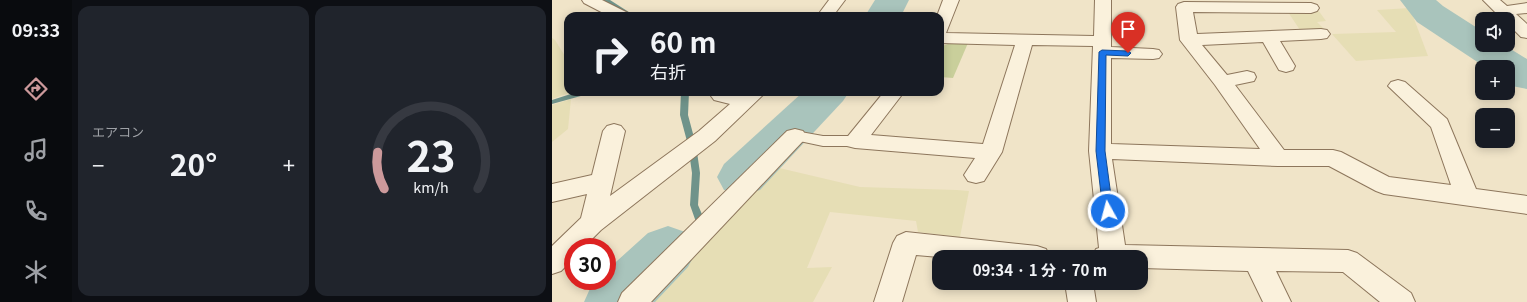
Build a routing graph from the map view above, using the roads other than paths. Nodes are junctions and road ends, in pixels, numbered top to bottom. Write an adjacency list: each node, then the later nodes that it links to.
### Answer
1 (590, 0): 8 (street)
2 (837, 0): 9 (street)
3 (950, 0): 10 (street)
4 (1103, 0): 17 (street)
5 (1497, 5): 7 (street); 11 (street)
6 (1311, 8): 16 (street)
7 (1527, 8)
8 (614, 12)
9 (828, 12)
10 (944, 18)
11 (1527, 33)
12 (1321, 34): 13 (street)
13 (1268, 36): 16 (street); 19 (street)
14 (944, 38): 15 (street)
15 (1025, 40): 17 (street); 30 (street)
16 (1189, 40): 21 (street)
17 (1102, 47): 18 (street); 29 (street)
18 (1153, 54)
19 (1286, 66)
20 (1247, 77): 21 (street)
21 (1222, 81): 31 (street)
22 (1398, 86): 35 (street)
23 (721, 96): 25 (street)
24 (891, 96): 28 (street)
25 (750, 97): 37 (street)
26 (614, 131): 33 (street)
27 (795, 136): 28 (lane); 44 (street)
28 (855, 141): 30 (street)
29 (1100, 151): 31 (street); 39 (street)
30 (991, 152): 32 (street)
31 (1278, 158): 35 (street)
32 (976, 175)
33 (601, 182): 34 (street); 37 (street)
34 (552, 193)
35 (1467, 197): 36 (street)
36 (1527, 205)
37 (592, 223): 42 (street)
38 (972, 250): 45 (street)
39 (1108, 250)
40 (1148, 257): 41 (street)
41 (1256, 260): 47 (street); 48 (street)
42 (552, 263)
43 (1080, 290): 46 (street)
44 (632, 302)
45 (888, 302)
46 (1082, 302)
47 (1277, 302)
48 (1401, 302)

